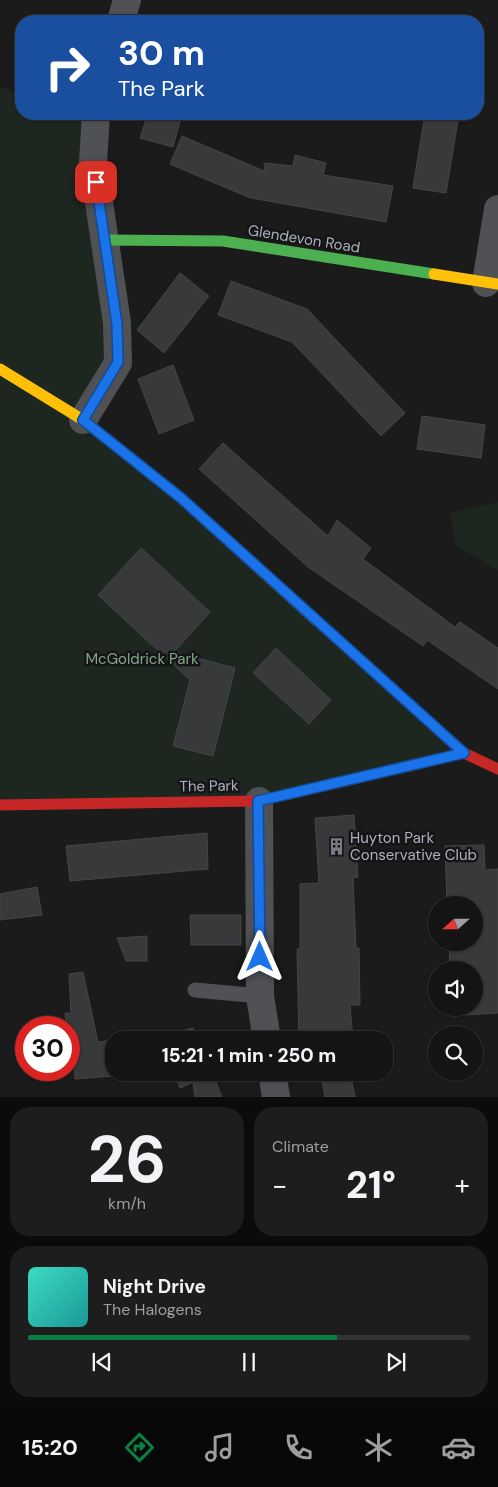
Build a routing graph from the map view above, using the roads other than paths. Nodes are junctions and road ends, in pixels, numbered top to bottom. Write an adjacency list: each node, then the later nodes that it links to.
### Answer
1 (127, 0): 2 (street)
2 (123, 15)
3 (96, 120): 5 (street)
4 (498, 208): 6 (street)
5 (105, 240): 6 (street, Glendevon Road); 8 (street)
6 (492, 284)
7 (0, 369): 8 (street)
8 (83, 420): 9 (street)
9 (464, 753): 10 (street); 11 (street, The Park)
10 (498, 769)
11 (258, 801): 12 (street, The Park); 14 (street)
12 (0, 805)
13 (195, 990): 14 (lane)
14 (260, 996): 15 (street)
15 (266, 1031)
16 (273, 1081): 17 (street)
17 (276, 1097)

